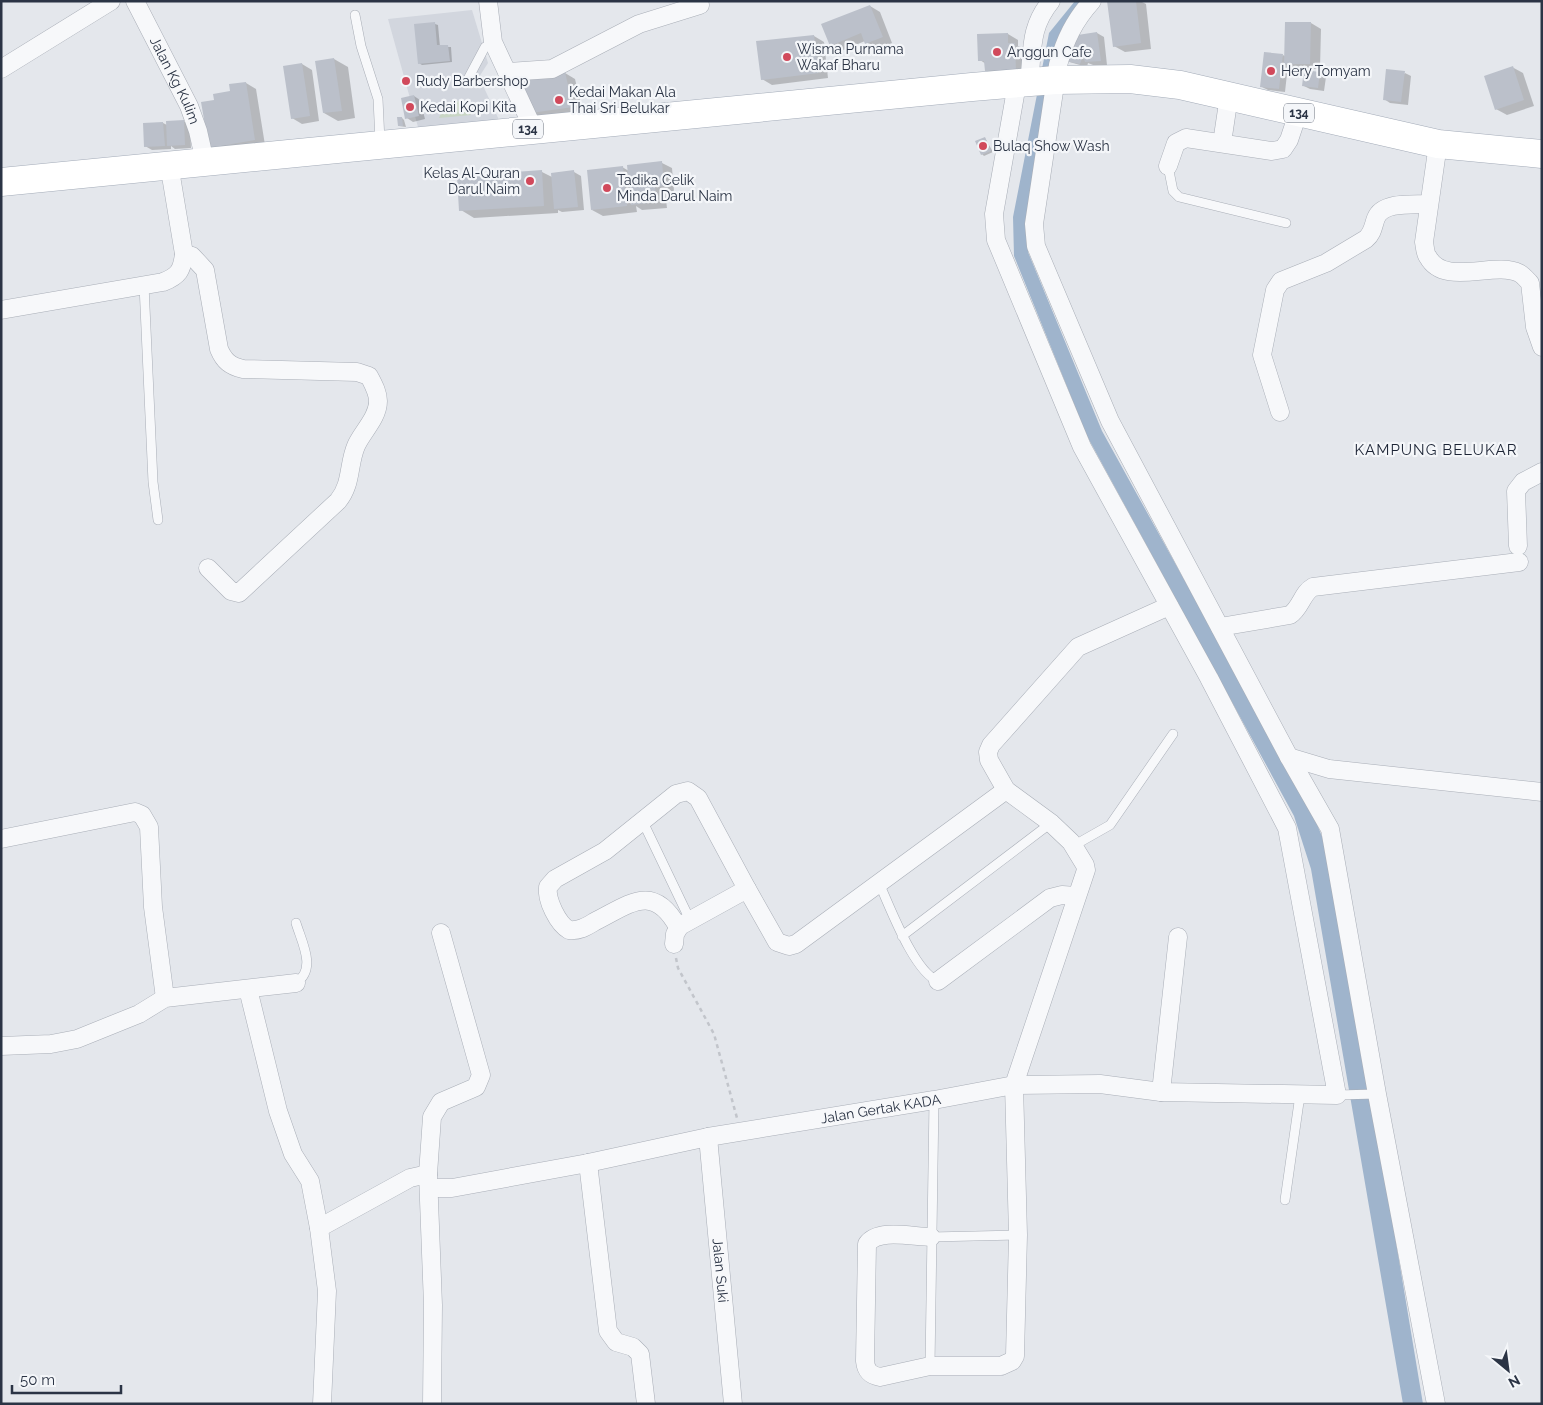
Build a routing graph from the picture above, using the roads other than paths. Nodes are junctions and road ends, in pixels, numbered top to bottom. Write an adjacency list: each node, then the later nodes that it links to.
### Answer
1 (111, 1): 9 (street)
2 (134, 1): 20 (street, Jalan Kg Kulim)
3 (488, 1): 8 (street)
4 (1051, 1): 12 (street)
5 (1092, 1): 12 (street)
6 (700, 5): 10 (street)
7 (355, 15): 17 (lane)
8 (493, 42): 10 (street); 11 (lane)
9 (1, 69)
10 (507, 72): 15 (street)
11 (469, 77)
12 (1034, 82): 13 (main road, 134); 15 (main road, 134); 34 (street); 35 (street)
13 (1229, 96): 14 (main road, 134); 16 (street)
14 (1298, 113): 16 (street); 18 (main road, 134)
15 (533, 128): 17 (main road, 134)
16 (1222, 143): 22 (street)
17 (380, 144): 20 (main road, 134)
18 (1438, 144): 19 (main road, 134); 24 (street)
19 (1542, 154)
20 (205, 162): 21 (main road, 134)
21 (169, 164): 23 (main road, 134); 26 (street)
22 (1168, 166): 25 (lane)
23 (1, 182)
24 (1428, 204): 29 (street); 30 (street)
25 (1286, 223)
26 (184, 254): 27 (street); 33 (street)
27 (144, 285): 28 (street); 32 (lane)
28 (1, 310)
29 (1542, 347)
30 (1280, 412)
31 (1542, 472): 35 (street)
32 (158, 520)
33 (208, 568)
34 (1169, 606): 38 (street); 61 (street)
35 (1220, 627): 37 (street)
36 (1172, 734): 43 (lane)
37 (1289, 757): 39 (street); 59 (street)
38 (1006, 790): 41 (street); 44 (street)
39 (1542, 792)
40 (643, 822): 45 (street); 48 (lane); 48 (street)
41 (1051, 823): 43 (street); 50 (lane)
42 (1, 839): 55 (street)
43 (1073, 846): 46 (street)
44 (879, 883): 45 (street); 50 (lane)
45 (747, 889): 48 (street)
46 (1076, 896): 52 (street); 57 (street)
47 (296, 923): 53 (lane)
48 (681, 931)
49 (441, 933): 65 (street)
50 (902, 936): 52 (lane)
51 (1178, 938): 58 (street)
52 (938, 981)
53 (296, 983): 54 (street)
54 (248, 988): 55 (street); 67 (street)
55 (165, 998): 56 (street)
56 (1, 1046)
57 (1014, 1085): 58 (street, Jalan Gertak KADA); 62 (street, Jalan Gertak KADA); 68 (street)
58 (1161, 1092): 60 (street, Jalan Gertak KADA)
59 (1377, 1094): 61 (lane); 75 (street)
60 (1300, 1095): 61 (street, Jalan Gertak KADA); 66 (lane)
61 (1337, 1095)
62 (934, 1100): 63 (street, Jalan Gertak KADA); 69 (lane)
63 (708, 1137): 64 (street, Jalan Gertak KADA); 74 (street, Jalan Suki)
64 (588, 1163): 65 (street, Jalan Gertak KADA); 73 (street)
65 (428, 1181): 67 (street, Jalan Gertak KADA); 72 (street)
66 (1285, 1200)
67 (319, 1228): 71 (street)
68 (1018, 1235): 69 (lane); 70 (street)
69 (931, 1238): 70 (lane); 70 (street)
70 (930, 1366)
71 (322, 1404)
72 (432, 1404)
73 (646, 1404)
74 (733, 1404)
75 (1436, 1404)

